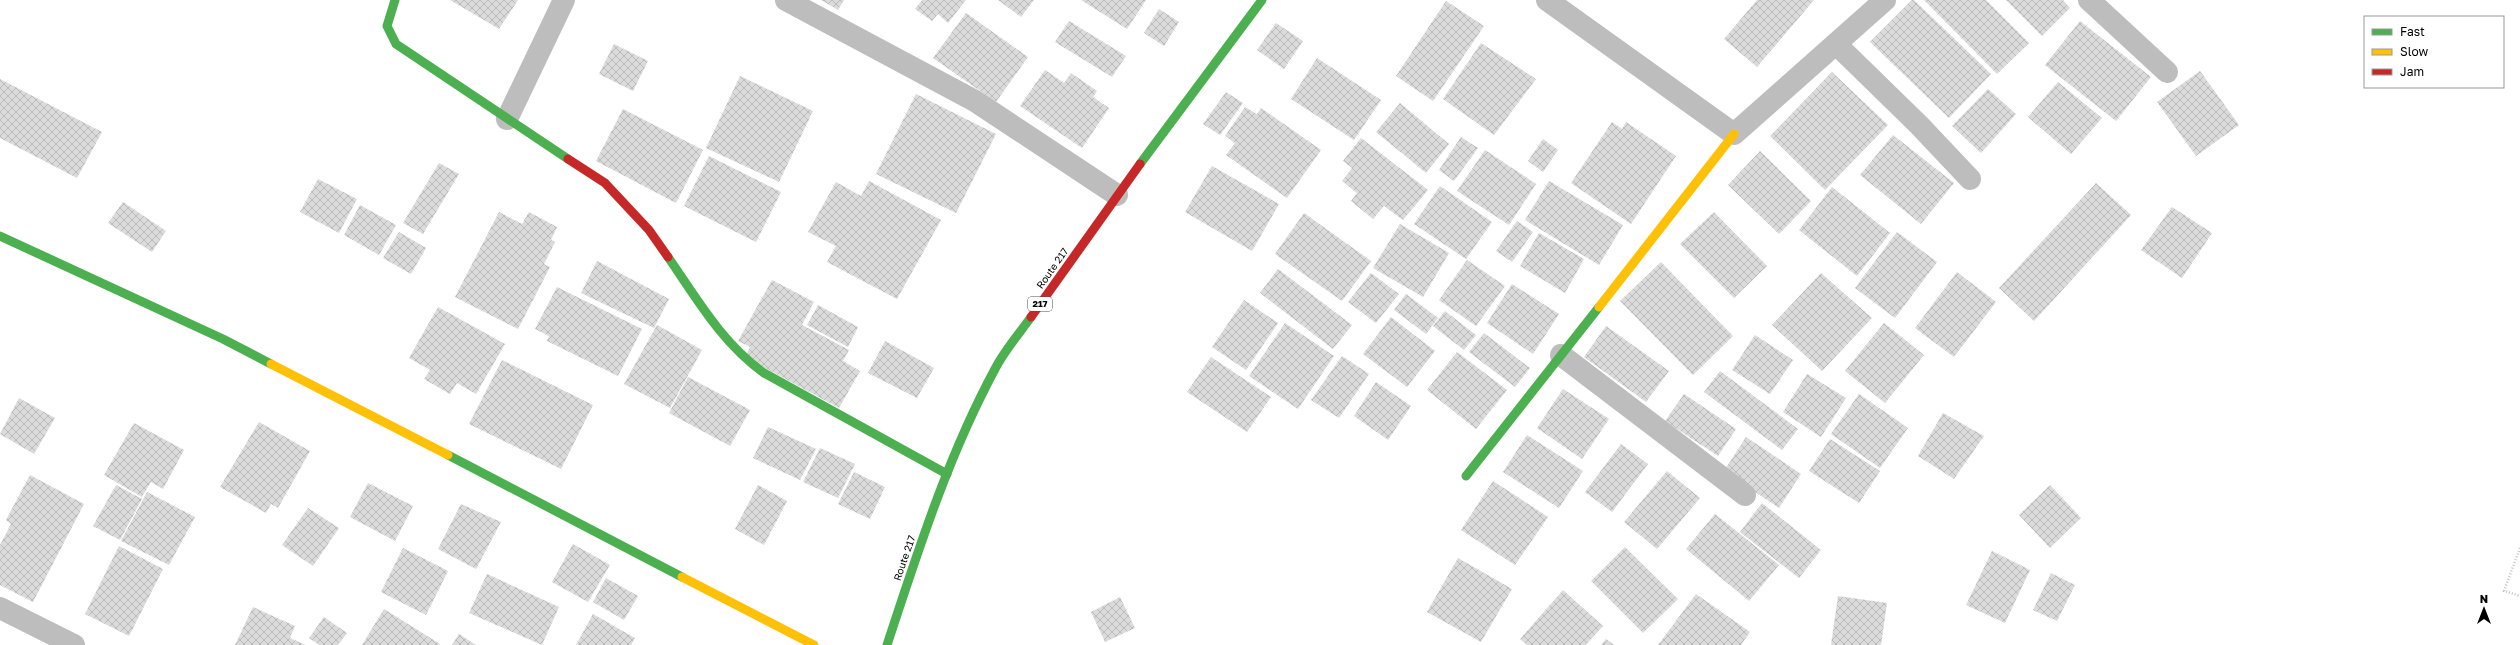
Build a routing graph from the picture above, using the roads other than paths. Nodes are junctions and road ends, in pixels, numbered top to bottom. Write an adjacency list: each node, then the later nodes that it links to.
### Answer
1 (395, 0): 10 (street)
2 (564, 0): 10 (street)
3 (786, 0): 13 (street)
4 (1262, 0): 13 (street, Route 217 / 217)
5 (1547, 0): 11 (street)
6 (1885, 0): 8 (street)
7 (2089, 0): 9 (street)
8 (1836, 44): 11 (street); 12 (street)
9 (2167, 72)
10 (507, 119): 16 (street)
11 (1734, 134): 15 (street)
12 (1970, 179)
13 (1117, 195): 16 (street, Route 217 / 217)
14 (0, 236): 21 (street)
15 (1561, 355): 17 (street); 18 (street)
16 (946, 474): 22 (street, Route 217 / 217)
17 (1466, 476)
18 (1745, 495)
19 (0, 608): 20 (street)
20 (74, 645)
21 (814, 645)
22 (887, 645)

